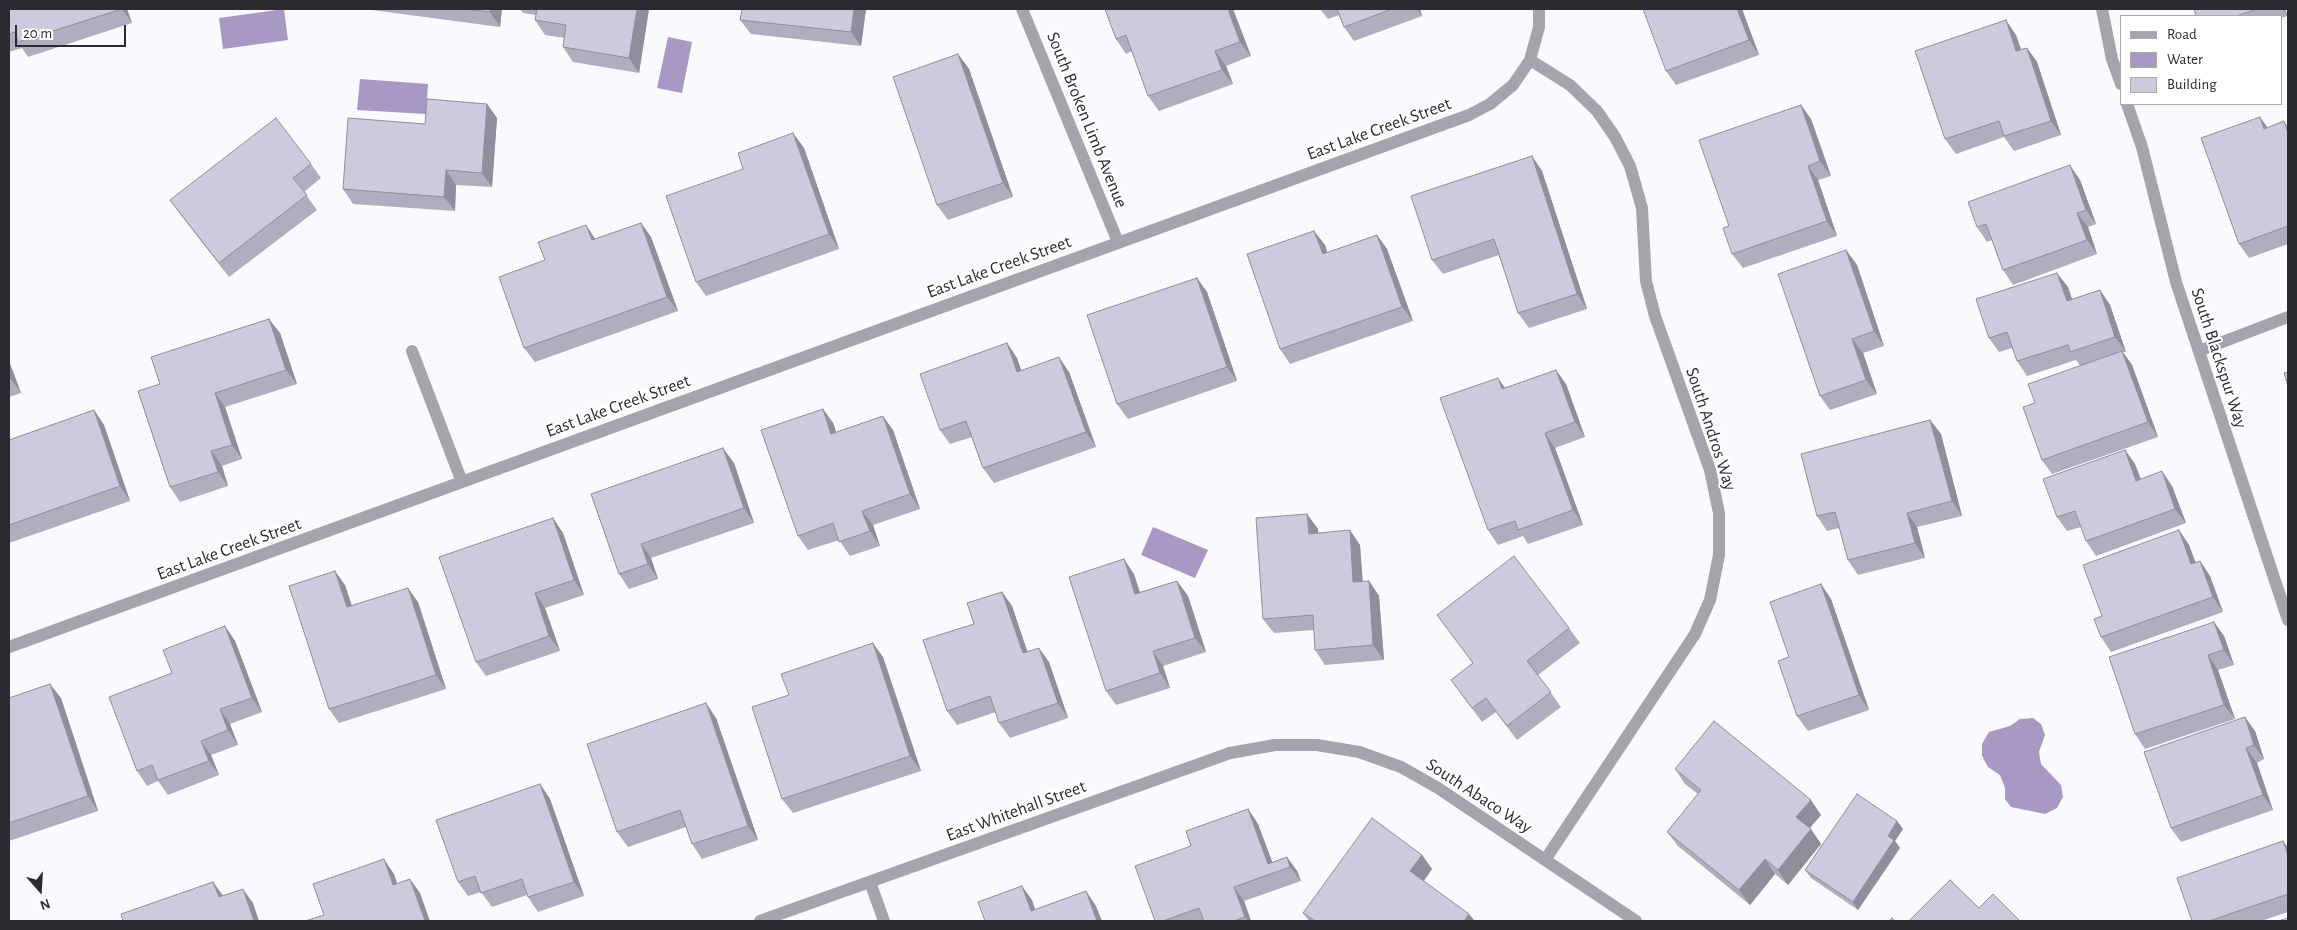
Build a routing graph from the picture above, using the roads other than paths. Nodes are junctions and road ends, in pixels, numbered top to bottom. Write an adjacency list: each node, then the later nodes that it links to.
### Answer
1 (1539, 9): 4 (street)
2 (2102, 9): 5 (street)
3 (1022, 10): 7 (street, South Broken Limb Avenue)
4 (1530, 60): 7 (street, East Lake Creek Street); 15 (street, South Andros Way)
5 (2120, 81)
6 (2127, 105): 10 (street, South Blackspur Way)
7 (1118, 242): 11 (street, East Lake Creek Street)
8 (2288, 317): 10 (street)
9 (412, 350): 11 (street)
10 (2199, 351): 12 (street, South Blackspur Way)
11 (462, 482): 13 (street, East Lake Creek Street)
12 (2288, 620)
13 (9, 647)
14 (1286, 745): 15 (street, South Abaco Way); 16 (street, East Whitehall Street)
15 (1545, 860): 19 (street, South Abaco Way)
16 (870, 882): 17 (street, East Whitehall Street); 18 (street)
17 (760, 921)
18 (884, 921)
19 (1636, 921)

